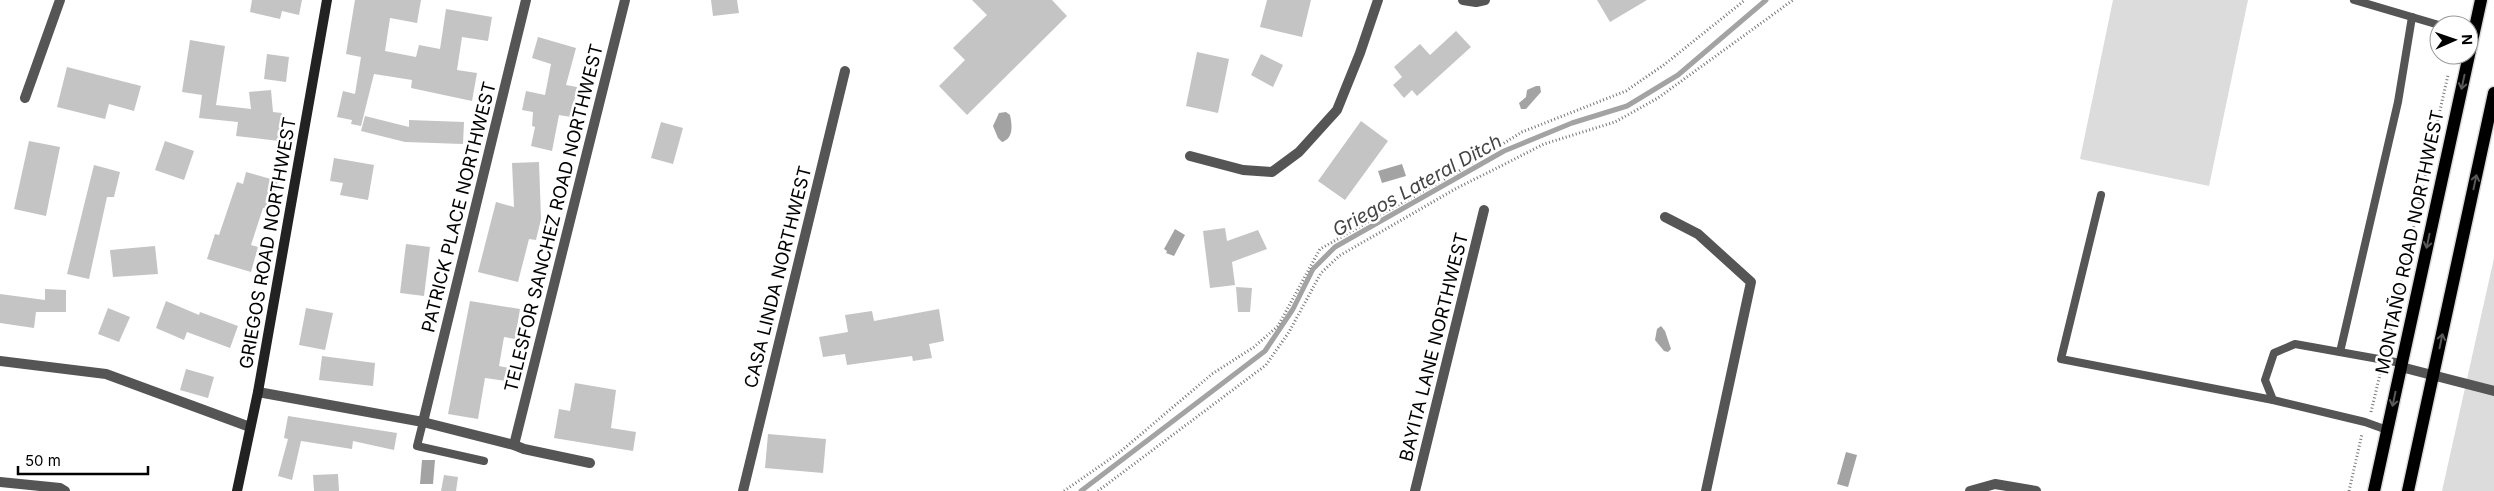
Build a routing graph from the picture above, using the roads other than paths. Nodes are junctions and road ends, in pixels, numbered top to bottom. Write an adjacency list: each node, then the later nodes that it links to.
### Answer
1 (60, 0): 16 (street)
2 (328, 0): 26 (main road, GRIEGOS ROAD NORTHWEST)
3 (526, 0): 28 (street, PATRICK PLACE NORTHWEST)
4 (625, 0): 31 (street, TELESFOR SANCHEZ ROAD NORTHWEST)
5 (1378, 0): 17 (street)
6 (1463, 0): 7 (street)
7 (1484, 0)
8 (2354, 0): 11 (lane)
9 (2481, 0): 10 (main road, MONTAÑO ROAD NORTHWEST)
10 (2477, 15)
11 (2412, 17): 12 (lane); 21 (lane)
12 (2429, 22)
13 (2464, 65): 23 (main road, MONTAÑO ROAD NORTHWEST, one-way to 23)
14 (845, 71): 37 (street, CASA LINDA NORTHWEST)
15 (2494, 93): 24 (main road, one-way to 15)
16 (25, 98)
17 (1190, 156)
18 (2101, 195): 27 (lane)
19 (1484, 210): 38 (street, BAYITA LANE NORTHWEST)
20 (1665, 217): 39 (street)
21 (2340, 352): 23 (lane); 27 (lane)
22 (0, 361): 29 (street)
23 (2401, 365): 24 (street); 30 (main road, MONTAÑO ROAD NORTHWEST, one-way to 30)
24 (2433, 375): 25 (street); 43 (main road)
25 (2494, 391)
26 (258, 392): 28 (street); 29 (main road, GRIEGOS ROAD NORTHWEST)
27 (2273, 400): 30 (lane)
28 (423, 422): 31 (street); 32 (lane)
29 (250, 427): 36 (main road, GRIEGOS ROAD NORTHWEST)
30 (2387, 430): 42 (main road, MONTAÑO ROAD NORTHWEST)
31 (514, 445): 33 (street)
32 (484, 461)
33 (590, 463)
34 (0, 482): 35 (street)
35 (65, 491)
36 (237, 491)
37 (743, 491)
38 (1415, 491)
39 (1706, 491)
40 (1970, 491): 41 (street)
41 (2036, 491)
42 (2374, 491)
43 (2408, 491)

